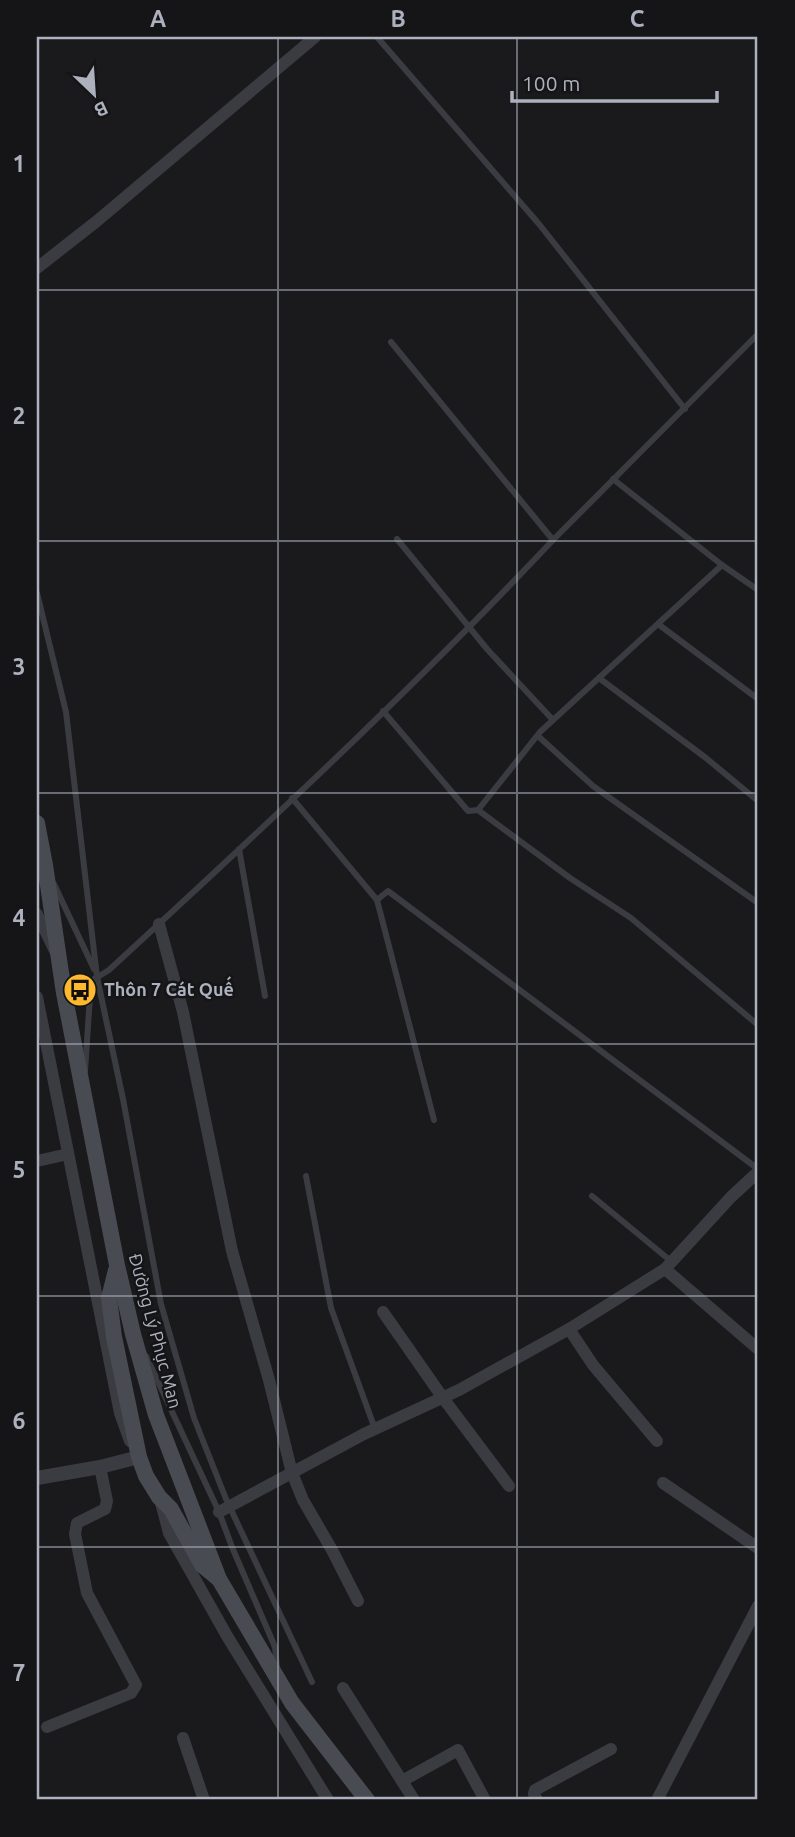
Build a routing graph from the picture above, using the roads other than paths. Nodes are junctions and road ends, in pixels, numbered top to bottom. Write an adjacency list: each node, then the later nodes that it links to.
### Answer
1 (315, 37): 3 (street)
2 (377, 37): 6 (lane)
3 (37, 268)
4 (758, 334): 6 (lane)
5 (391, 342): 9 (lane)
6 (685, 409): 7 (lane)
7 (613, 479): 9 (lane); 10 (lane)
8 (397, 539): 14 (lane)
9 (553, 540): 14 (lane)
10 (722, 565): 11 (lane); 13 (lane)
11 (758, 590)
12 (37, 593): 31 (lane)
13 (658, 624): 15 (lane); 16 (lane)
14 (470, 629): 17 (lane); 18 (lane)
15 (599, 678): 18 (lane); 21 (lane)
16 (758, 699)
17 (383, 711): 20 (lane); 22 (lane)
18 (553, 720): 19 (lane)
19 (538, 736): 22 (lane); 27 (lane)
20 (292, 798): 24 (lane); 26 (lane)
21 (758, 802)
22 (478, 810): 35 (lane)
23 (37, 823): 25 (main road, Đường Lý Phục Man)
24 (239, 849): 29 (lane); 32 (lane)
25 (45, 865): 30 (main road, Đường Lý Phục Man); 31 (lane)
26 (377, 900): 37 (lane); 40 (lane)
27 (758, 904)
28 (37, 914): 30 (street)
29 (159, 925): 31 (lane); 54 (street)
30 (58, 957): 36 (main road, Đường Lý Phục Man)
31 (97, 977): 36 (lane); 59 (lane)
32 (265, 996)
33 (37, 997): 34 (street)
34 (38, 1012): 38 (street)
35 (758, 1025)
36 (84, 1095): 43 (main road, Đường Lý Phục Man)
37 (434, 1120)
38 (68, 1154): 39 (street); 52 (street)
39 (37, 1161)
40 (758, 1170): 44 (street)
41 (306, 1176): 50 (lane)
42 (592, 1196): 44 (lane)
43 (117, 1265): 47 (main road, Đường Lý Phục Man); 52 (main road)
44 (668, 1266): 46 (street); 48 (street)
45 (383, 1312): 49 (street)
46 (569, 1329): 49 (street); 51 (street)
47 (133, 1334): 59 (lane); 61 (main road, Đường Lý Phục Man)
48 (758, 1349)
49 (443, 1398): 50 (street); 57 (street)
50 (375, 1429): 54 (street)
51 (657, 1441)
52 (139, 1457): 53 (street); 58 (main road)
53 (100, 1467): 55 (street); 67 (street)
54 (292, 1473): 59 (street); 62 (street)
55 (37, 1478)
56 (663, 1483): 60 (street)
57 (509, 1486)
58 (159, 1497): 61 (main road); 72 (street)
59 (225, 1509): 64 (lane); 65 (lane)
60 (758, 1548)
61 (219, 1579): 65 (main road, Đường Lý Phục Man)
62 (358, 1601)
63 (758, 1606): 77 (street)
64 (312, 1682)
65 (278, 1683): 73 (main road, Đường Lý Phục Man)
66 (343, 1688): 70 (street)
67 (47, 1727)
68 (183, 1738): 71 (street)
69 (611, 1749): 76 (street)
70 (402, 1781): 74 (street); 75 (street)
71 (204, 1800)
72 (328, 1800)
73 (366, 1800)
74 (414, 1800)
75 (485, 1800)
76 (537, 1800)
77 (657, 1800)

